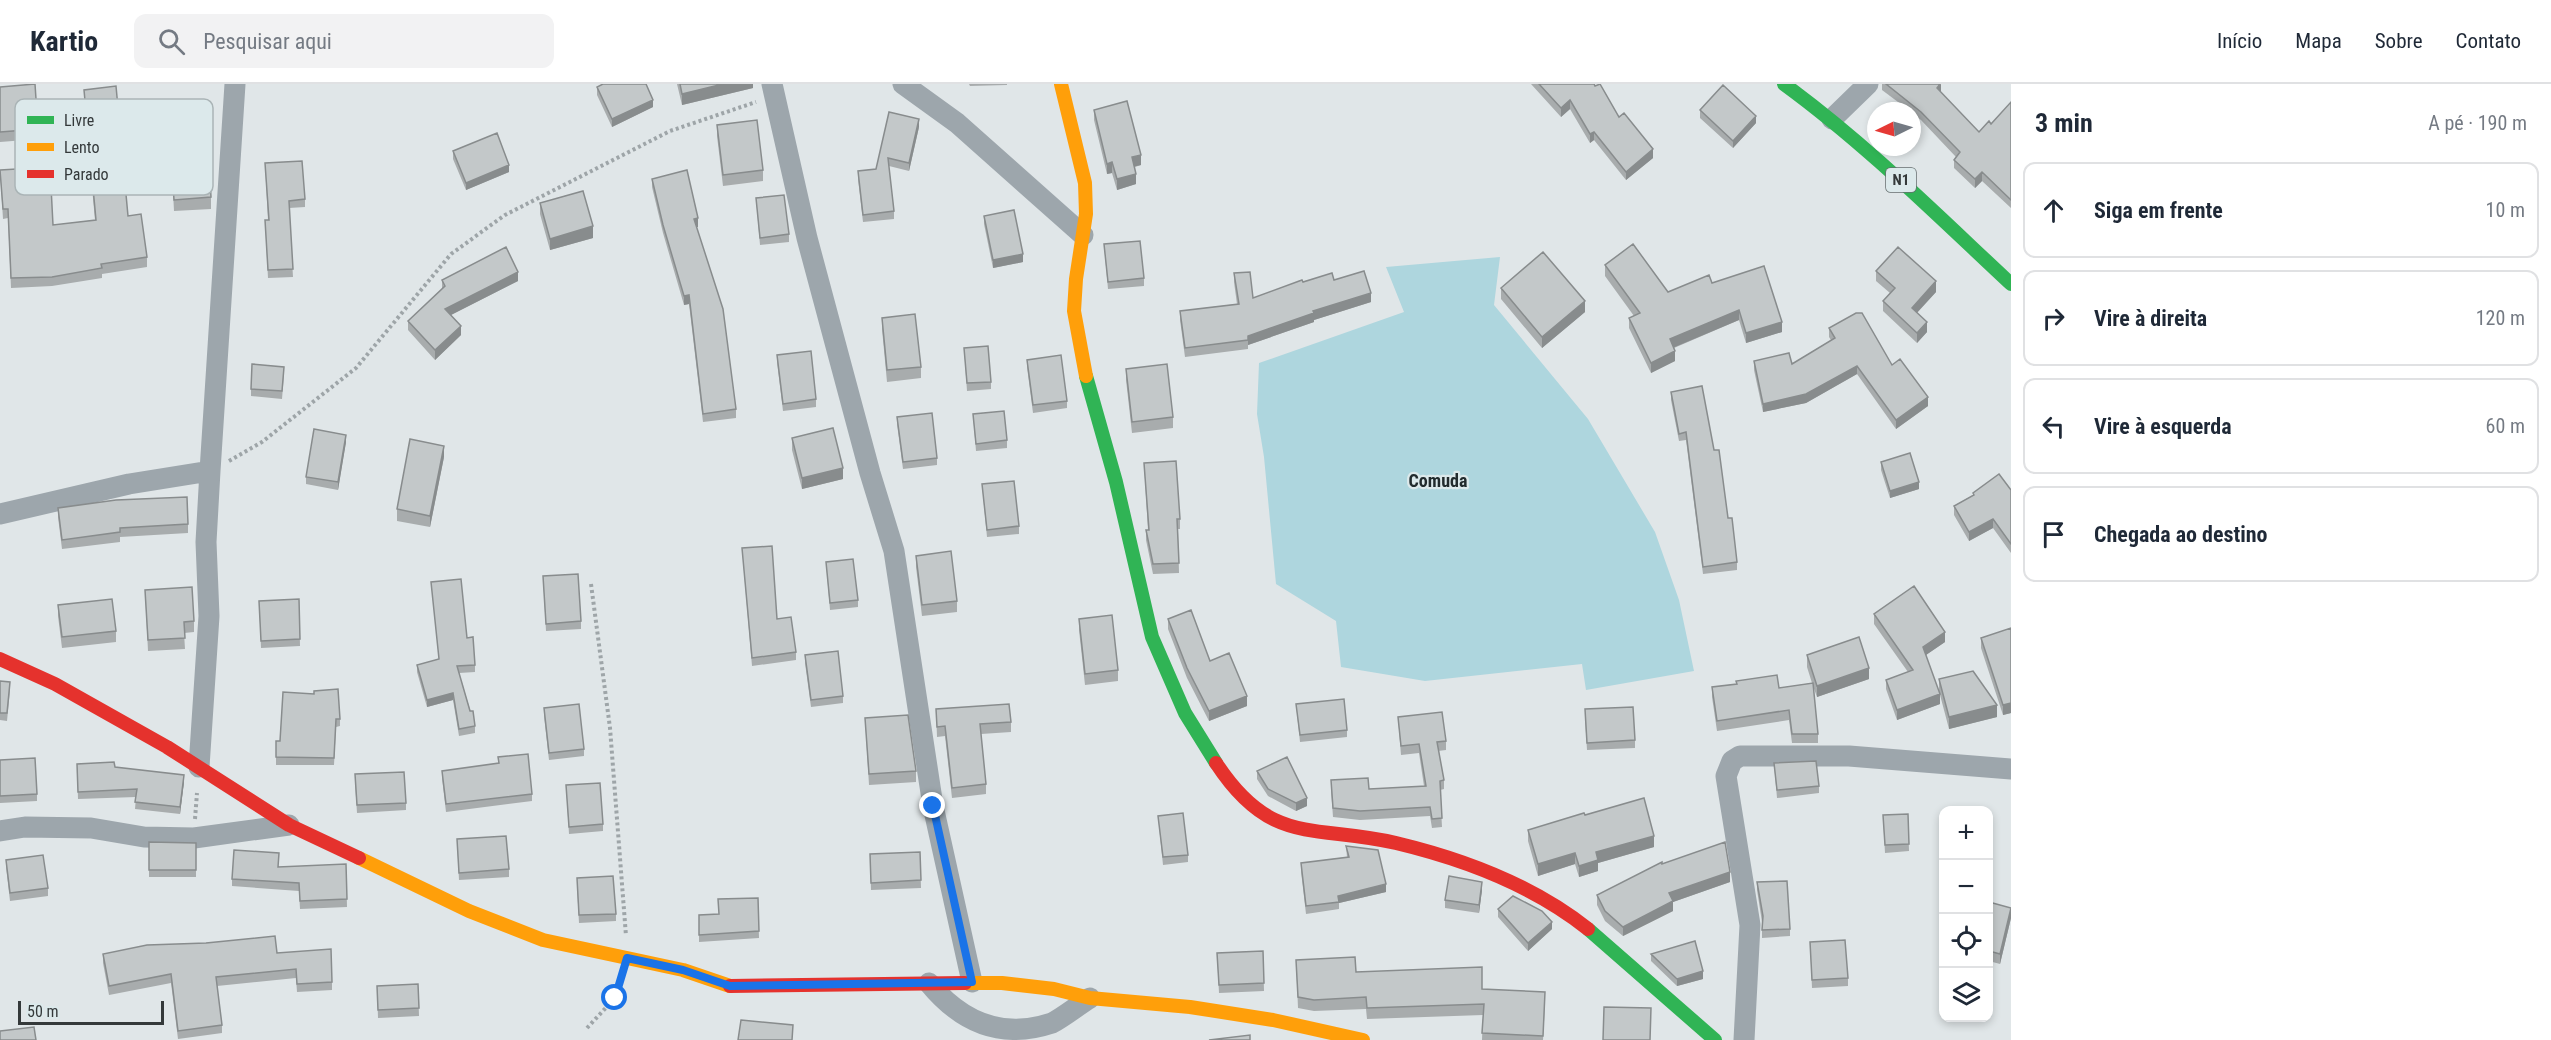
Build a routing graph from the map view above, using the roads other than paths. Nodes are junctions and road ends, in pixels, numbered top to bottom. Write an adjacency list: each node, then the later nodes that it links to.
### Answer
1 (235, 84): 10 (street)
2 (903, 84): 8 (street)
3 (1061, 84): 8 (street)
4 (1784, 84): 7 (street, N1)
5 (1868, 84): 7 (street)
6 (777, 88): 17 (street)
7 (1832, 119): 9 (street, N1)
8 (1083, 235): 21 (street)
9 (2011, 284)
10 (210, 471): 11 (street); 13 (street)
11 (0, 514)
12 (0, 659): 13 (street)
13 (199, 766): 15 (street)
14 (2011, 768): 22 (street)
15 (289, 825): 16 (street); 18 (street)
16 (0, 831)
17 (972, 982): 18 (street); 19 (street)
18 (929, 983): 19 (street)
19 (1090, 998): 20 (street)
20 (1363, 1040)
21 (1715, 1040)
22 (1744, 1040)

